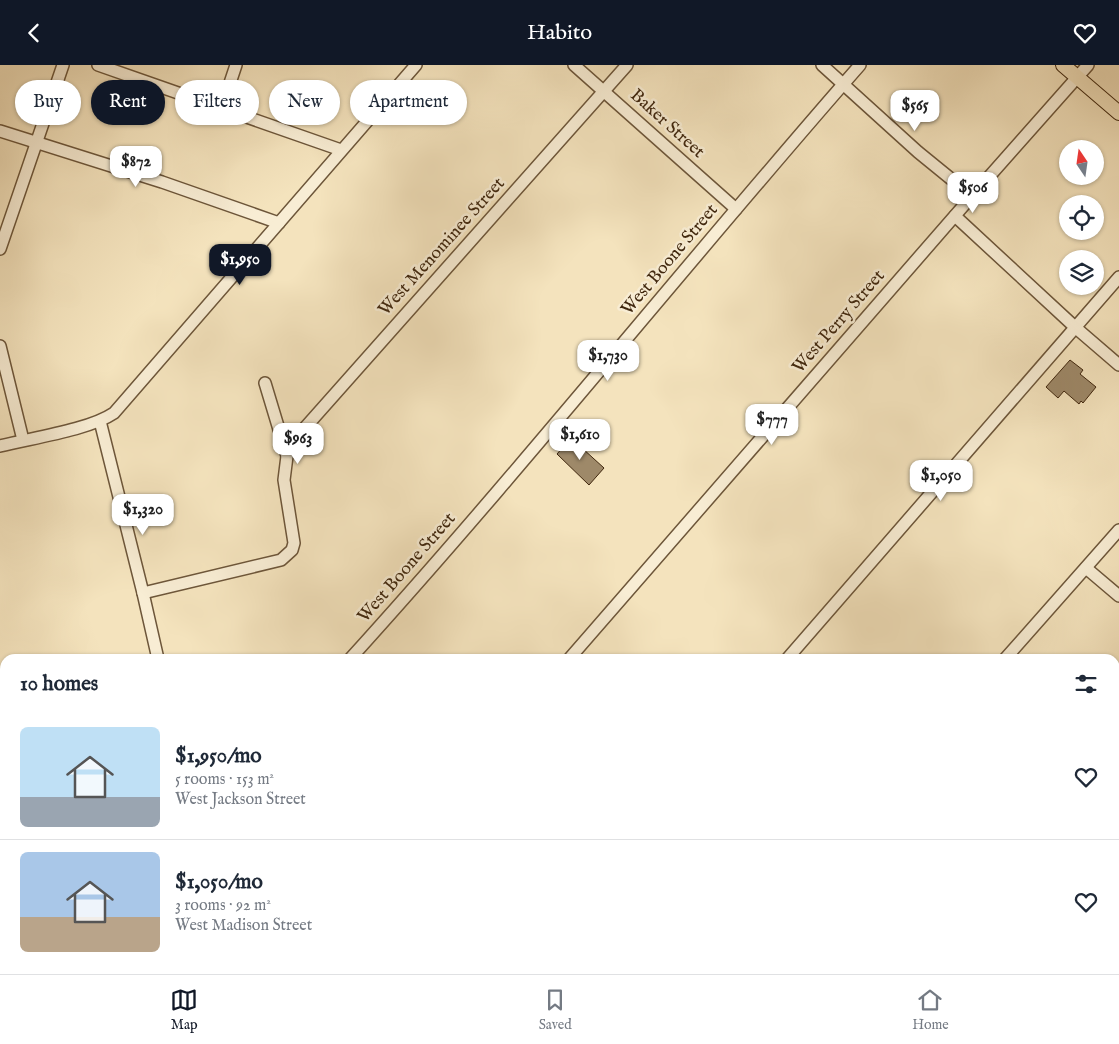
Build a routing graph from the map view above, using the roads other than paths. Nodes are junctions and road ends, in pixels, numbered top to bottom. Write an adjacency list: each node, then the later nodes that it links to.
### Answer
1 (64, 65): 19 (street)
2 (98, 65): 14 (street)
3 (236, 65): 12 (street)
4 (416, 65): 20 (street)
5 (574, 65): 15 (street, Baker Street)
6 (627, 65): 15 (street, West Menominee Street)
7 (822, 65): 13 (street)
8 (860, 65): 13 (street, West Boone Street)
9 (1063, 65): 11 (main road)
10 (1088, 65): 11 (street, West Perry Street)
11 (1077, 77): 16 (main road); 21 (street, West Perry Street)
12 (231, 80)
13 (843, 84): 21 (street); 22 (street, West Boone Street)
14 (175, 91)
15 (604, 91): 22 (street, Baker Street); 34 (street, West Menominee Street)
16 (1119, 113)
17 (259, 120): 20 (street)
18 (0, 131): 19 (street)
19 (36, 143): 24 (street); 25 (street)
20 (341, 150): 24 (street)
21 (972, 195): 23 (street, West Perry Street)
22 (736, 209): 40 (street, West Boone Street)
23 (955, 215): 27 (street); 41 (street, West Perry Street)
24 (279, 223): 31 (street)
25 (0, 249)
26 (1119, 277): 27 (street)
27 (1076, 328): 29 (street); 42 (street)
28 (0, 347): 32 (street)
29 (1119, 365)
30 (265, 383): 34 (street)
31 (100, 421): 32 (street); 37 (street)
32 (23, 440): 33 (street)
33 (0, 446)
34 (287, 456): 37 (street)
35 (1119, 530): 36 (street)
36 (1086, 568): 38 (street); 43 (street)
37 (143, 593): 39 (street)
38 (1119, 596)
39 (157, 654)
40 (355, 654)
41 (573, 654)
42 (791, 654)
43 (1009, 654)

